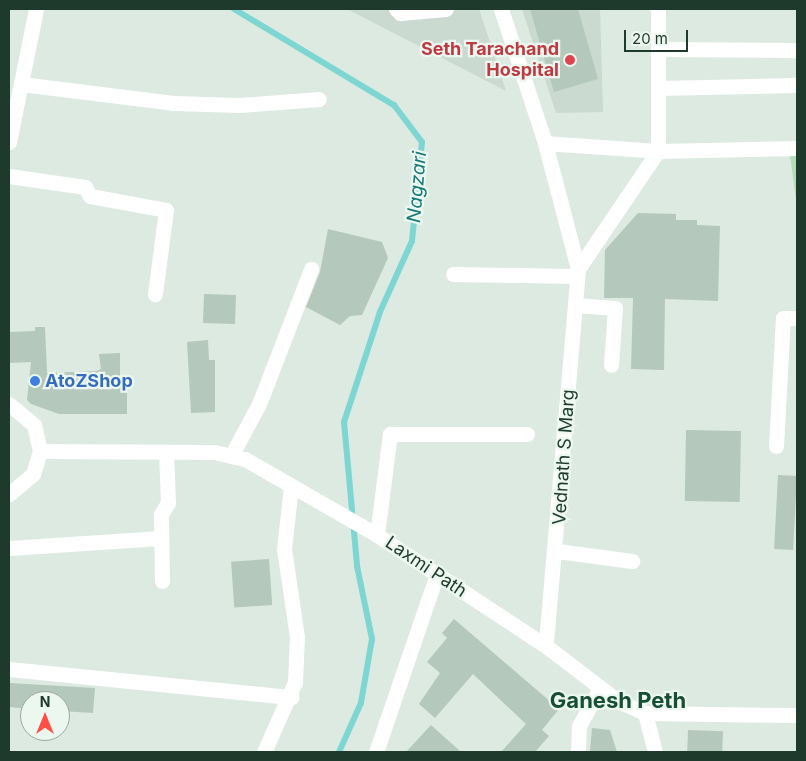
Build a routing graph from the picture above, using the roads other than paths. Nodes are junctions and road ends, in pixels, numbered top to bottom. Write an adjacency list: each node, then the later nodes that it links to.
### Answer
1 (36, 9): 8 (street)
2 (396, 9): 3 (street)
3 (446, 9)
4 (501, 9): 13 (street)
5 (658, 9): 6 (street)
6 (658, 48): 7 (street); 10 (street)
7 (797, 50)
8 (21, 84): 11 (street); 12 (street)
9 (797, 85): 10 (street)
10 (658, 88): 15 (street)
11 (319, 99)
12 (9, 142)
13 (545, 143): 15 (street); 18 (street)
14 (797, 148): 15 (street)
15 (658, 151): 18 (street)
16 (9, 176): 20 (street)
17 (310, 269): 29 (street)
18 (578, 272): 19 (street); 21 (street, Vednath S Marg)
19 (453, 274)
20 (155, 294)
21 (575, 305): 23 (street); 35 (street, Vednath S Marg)
22 (797, 318): 26 (street)
23 (611, 365)
24 (9, 404): 27 (street)
25 (527, 434): 32 (street)
26 (776, 446)
27 (40, 450): 28 (street, Laxmi Path); 31 (street)
28 (166, 452): 29 (street, Laxmi Path); 33 (street)
29 (231, 456): 30 (street, Laxmi Path)
30 (291, 486): 32 (street, Laxmi Path); 42 (street)
31 (9, 494)
32 (377, 535): 37 (street, Laxmi Path)
33 (161, 538): 34 (street); 38 (street)
34 (9, 548)
35 (557, 552): 36 (street); 39 (street, Vednath S Marg)
36 (632, 561)
37 (437, 574): 39 (street, Laxmi Path); 46 (street)
38 (162, 581)
39 (546, 646): 41 (street, Laxmi Path)
40 (9, 669): 42 (street)
41 (600, 688): 43 (street, Laxmi Path); 47 (street)
42 (292, 697): 45 (street)
43 (645, 713): 44 (street, Laxmi Path); 48 (street)
44 (797, 715)
45 (264, 752)
46 (376, 752)
47 (578, 752)
48 (655, 752)

